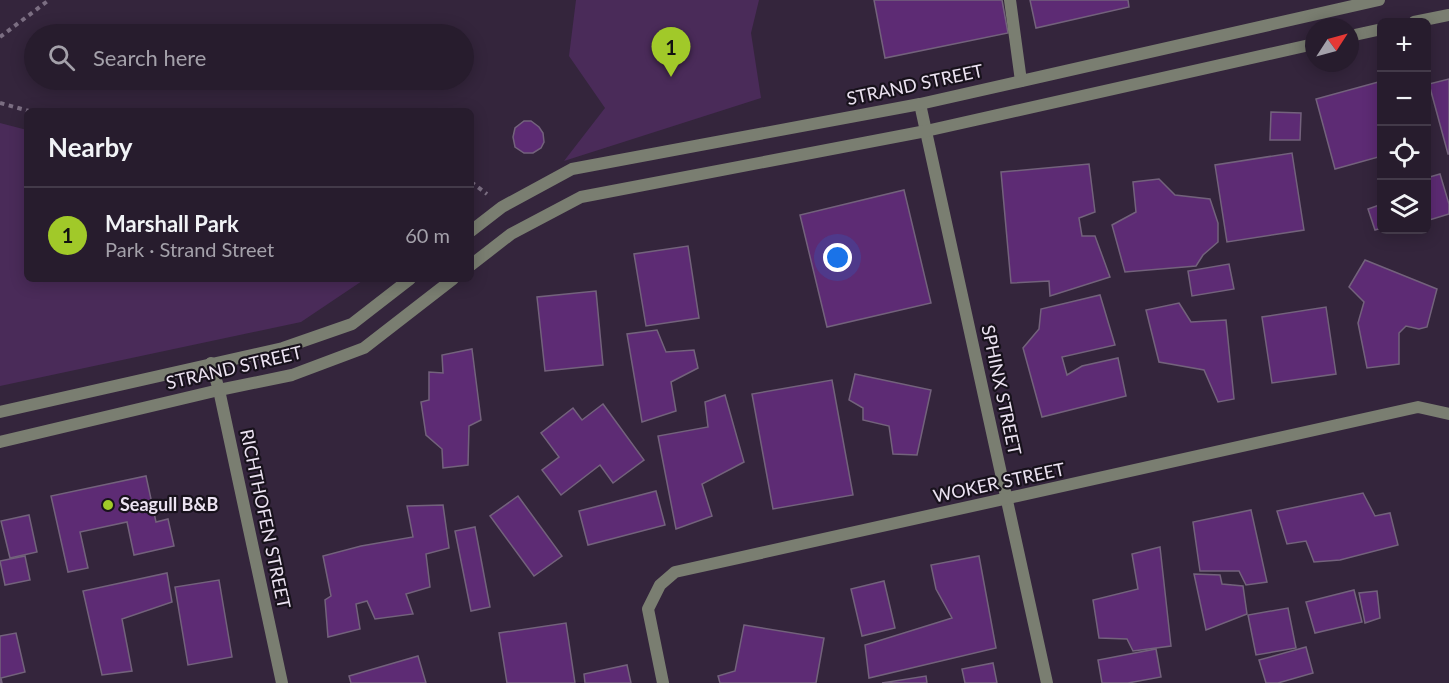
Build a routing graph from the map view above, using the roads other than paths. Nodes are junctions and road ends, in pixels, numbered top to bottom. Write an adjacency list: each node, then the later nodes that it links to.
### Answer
1 (1010, 0): 9 (street)
2 (1380, 0): 3 (street, STRAND STREET)
3 (1344, 4): 9 (street, STRAND STREET)
4 (1449, 15): 5 (street)
5 (1431, 19)
6 (1377, 30): 7 (street)
7 (1359, 34)
8 (1305, 46): 11 (street)
9 (1021, 81): 10 (street, STRAND STREET)
10 (920, 104): 11 (street, SPHINX STREET); 12 (street, STRAND STREET)
11 (926, 131): 13 (street); 21 (street, SPHINX STREET)
12 (474, 229)
13 (474, 263)
14 (406, 282): 16 (street, STRAND STREET)
15 (449, 282): 17 (street, STRAND STREET)
16 (211, 363): 17 (street, RICHTHOFEN STREET); 18 (street, STRAND STREET)
17 (219, 390): 20 (street, STRAND STREET); 22 (street, RICHTHOFEN STREET)
18 (0, 412)
19 (1449, 414): 21 (street, WOKER STREET)
20 (0, 442)
21 (1007, 500): 23 (street, WOKER STREET); 24 (street, SPHINX STREET)
22 (282, 683)
23 (663, 683)
24 (1047, 683)

